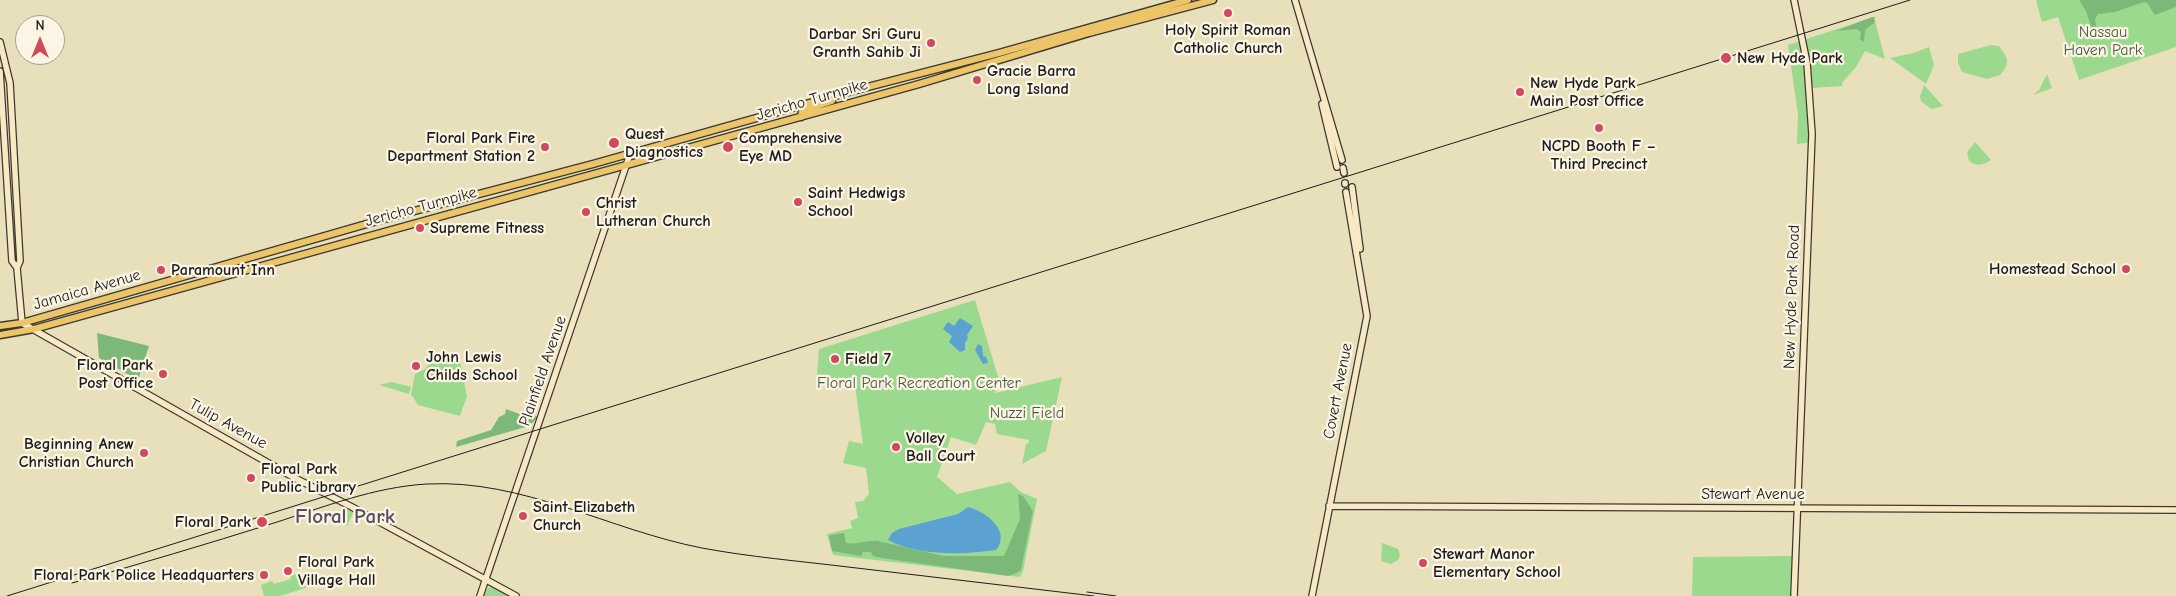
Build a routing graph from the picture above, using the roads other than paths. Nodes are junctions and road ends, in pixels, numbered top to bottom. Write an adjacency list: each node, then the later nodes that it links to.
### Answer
1 (1213, 0): 4 (main road, Jericho Turnpike)
2 (1294, 0): 8 (main road)
3 (1794, 0): 25 (main road, New Hyde Park Road)
4 (1187, 2): 7 (main road, Jericho Turnpike); 9 (main road, Jericho Turnpike)
5 (0, 42): 17 (main road)
6 (0, 71): 17 (main road)
7 (849, 92): 9 (main road); 10 (main road, Jericho Turnpike)
8 (1321, 95): 11 (main road); 13 (main road)
9 (801, 116): 12 (main road, Jericho Turnpike)
10 (630, 154): 12 (main road, Plainfield Avenue); 18 (main road, Jericho Turnpike)
11 (1342, 160)
12 (627, 165): 19 (main road, Jericho Turnpike); 27 (main road, Plainfield Avenue)
13 (1341, 170)
14 (1347, 185): 16 (main road)
15 (1346, 192): 16 (main road, Covert Avenue)
16 (1360, 264): 24 (main road, Covert Avenue)
17 (17, 268): 20 (main road)
18 (180, 278): 20 (main road, Jamaica Avenue)
19 (186, 287): 22 (main road, Jamaica Avenue)
20 (22, 322): 21 (main road, Jamaica Avenue); 22 (main road, Tulip Avenue)
21 (0, 326)
22 (34, 329): 23 (main road); 27 (main road, Tulip Avenue)
23 (0, 335)
24 (1329, 506): 25 (main road, Stewart Avenue); 30 (main road, Covert Avenue)
25 (1798, 508): 26 (main road, Stewart Avenue); 31 (main road, New Hyde Park Road)
26 (2176, 510)
27 (486, 580): 28 (main road, Plainfield Avenue); 29 (main road, Tulip Avenue)
28 (480, 596)
29 (516, 596)
30 (1312, 596)
31 (1794, 596)

